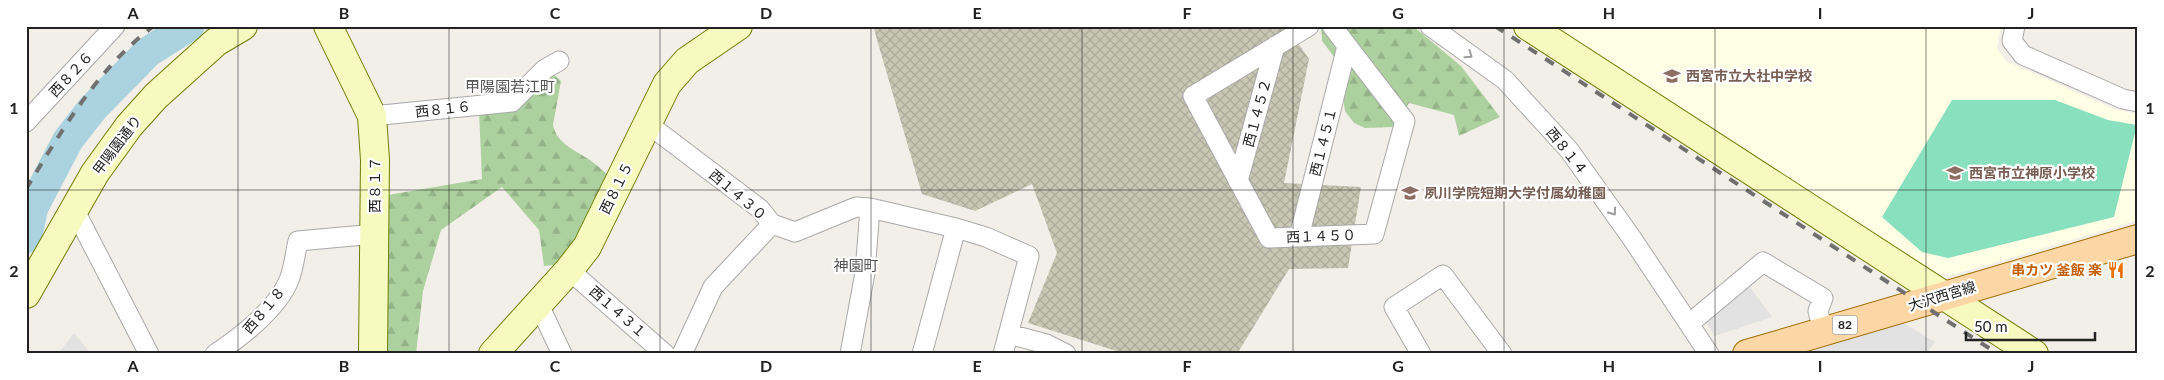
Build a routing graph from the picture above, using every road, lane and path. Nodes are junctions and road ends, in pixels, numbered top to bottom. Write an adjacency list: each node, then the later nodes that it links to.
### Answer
1 (114, 26): 15 (street, 西８２６)
2 (242, 26): 19 (street, 甲陽園通り)
3 (328, 26): 14 (street, 西８１７)
4 (738, 26): 16 (street, 西８１５)
5 (1309, 26): 10 (street, 西１４５０)
6 (1332, 26): 11 (street, 西１４５０)
7 (1430, 26): 29 (street, 西８１４, one-way to 29)
8 (1528, 26): 27 (street)
9 (2015, 26): 13 (street)
10 (1275, 46): 17 (street, 西１４５２); 17 (street, 西１４５０)
11 (1347, 46): 23 (street, 西１４５１); 23 (street, 西１４５０)
12 (559, 61): 14 (street, 西８１６)
13 (2138, 102)
14 (372, 116): 22 (street, 西８１７)
15 (26, 122)
16 (648, 124): 20 (street, 西１４３０); 25 (street, 西８１５)
17 (1238, 181): 23 (street, 西１４５０)
18 (870, 208): 20 (street, 西１４３０); 21 (street); 39 (street)
19 (75, 211): 26 (street, 甲陽園通り); 32 (street)
20 (772, 224): 38 (street)
21 (956, 228): 31 (street); 40 (street)
22 (375, 234): 33 (street, 西８１８); 34 (street, 西８１７)
23 (1299, 237)
24 (2138, 239): 27 (main road, 大沢西宮線 / 82)
25 (570, 270): 28 (street, 西８１５); 37 (street, 西１４３１)
26 (26, 294)
27 (1942, 296): 30 (main road, 大沢西宮線 / 82); 47 (street)
28 (538, 304): 35 (street, 西８１５); 36 (street)
29 (1689, 324): 30 (street); 45 (street, 西８１４)
30 (1823, 332): 46 (main road, 大沢西宮線 / 82)
31 (1009, 334): 41 (street); 42 (street)
32 (150, 354)
33 (215, 354)
34 (373, 354)
35 (492, 354)
36 (562, 354)
37 (665, 354)
38 (682, 354)
39 (850, 354)
40 (922, 354)
41 (1004, 354)
42 (1066, 354)
43 (1420, 354): 44 (street)
44 (1502, 354)
45 (1709, 354)
46 (1747, 354)
47 (2034, 354)

